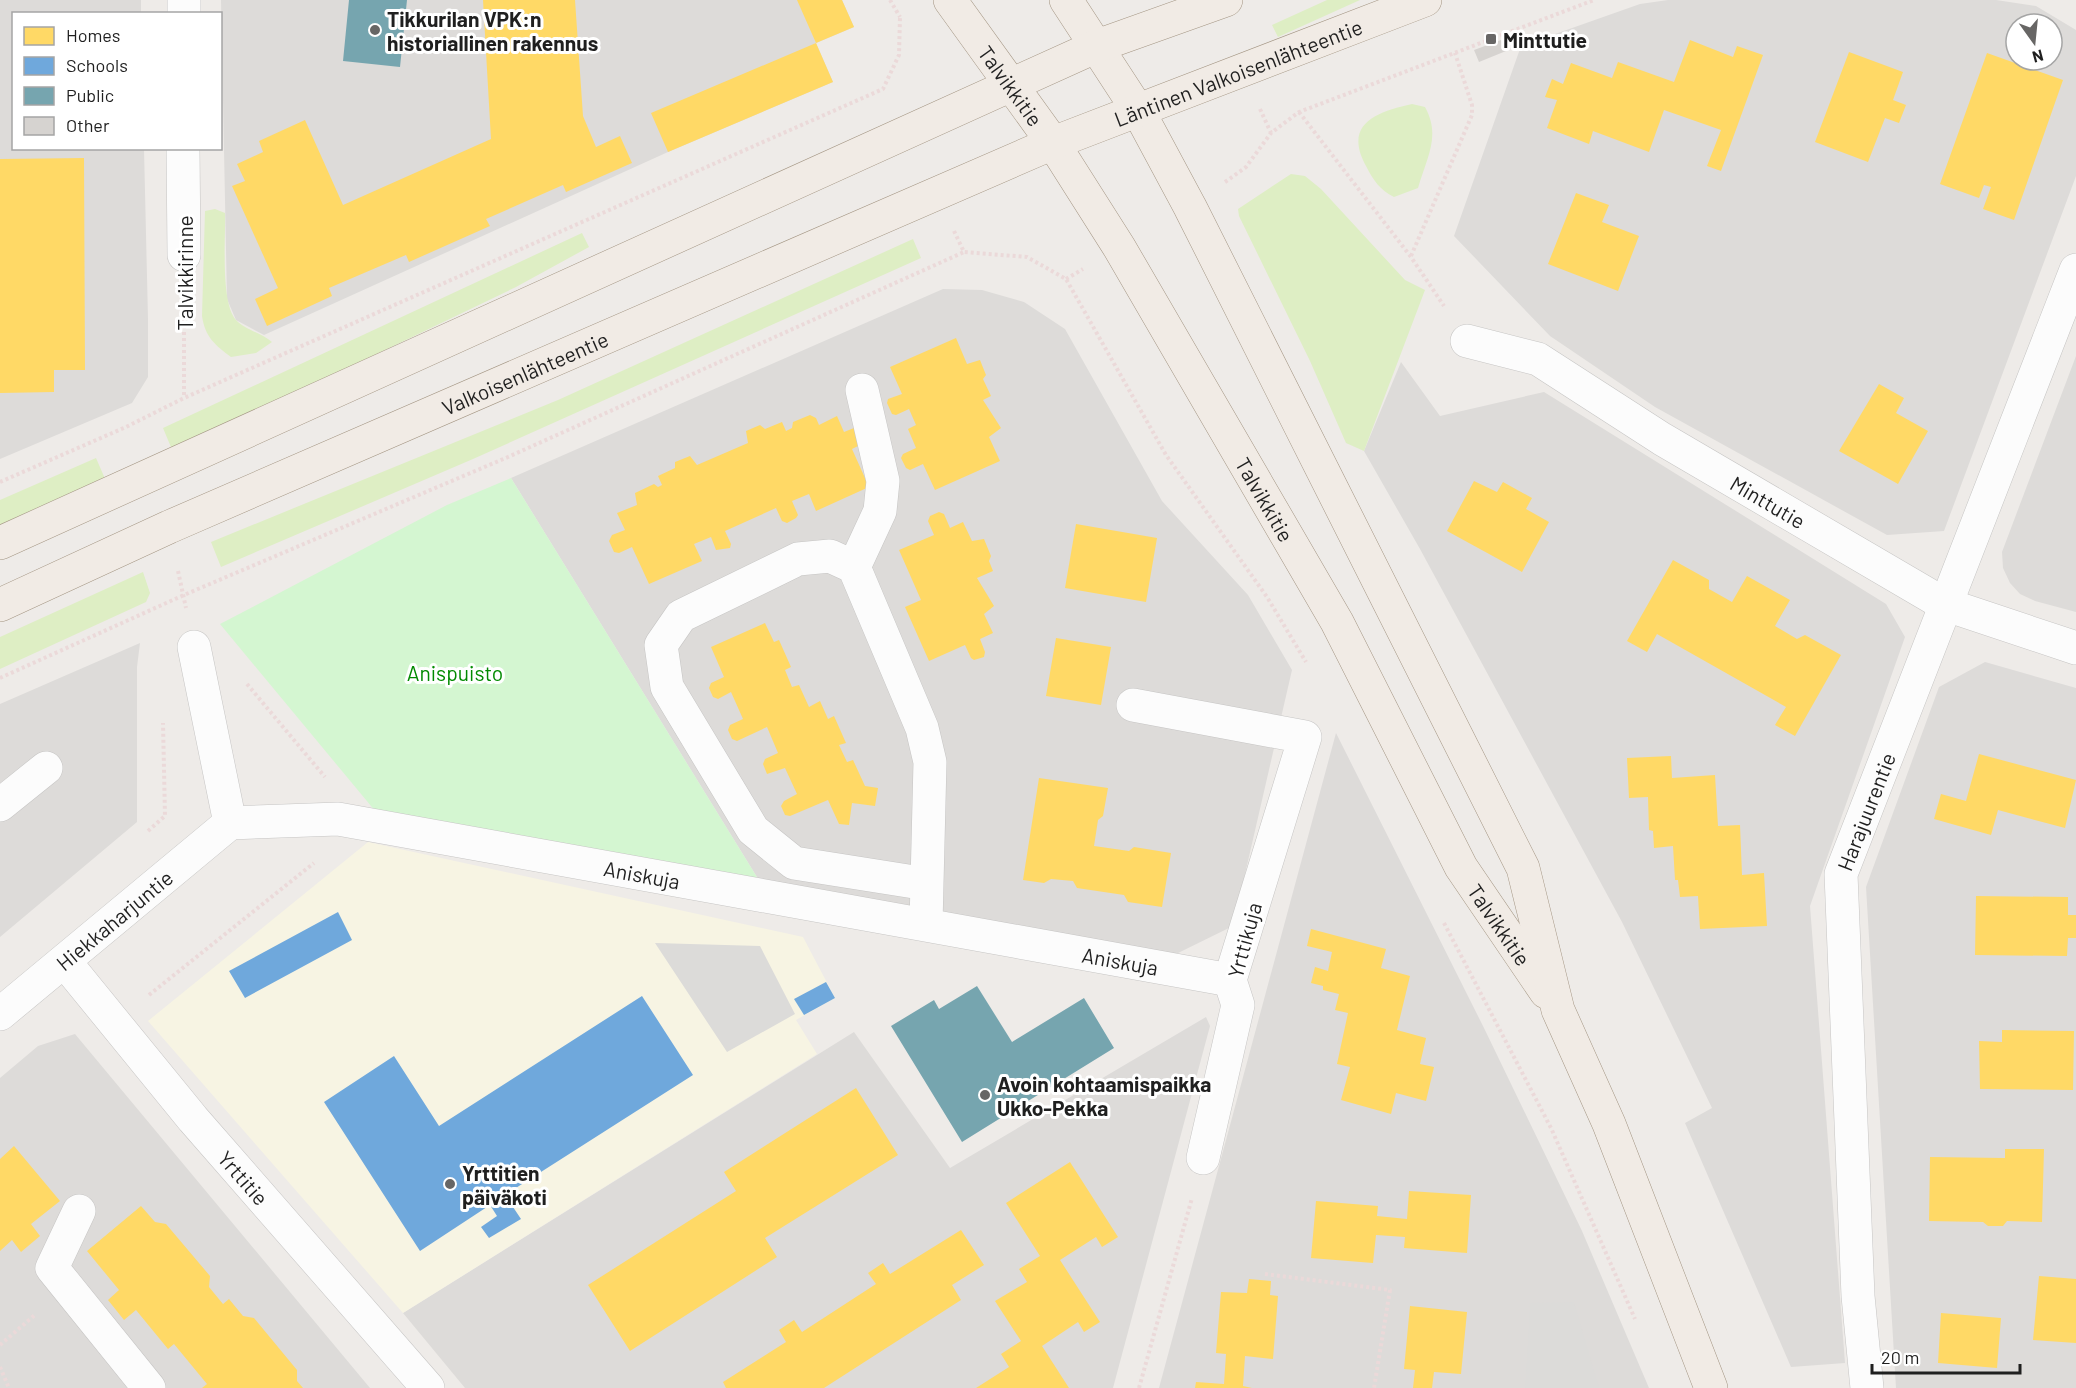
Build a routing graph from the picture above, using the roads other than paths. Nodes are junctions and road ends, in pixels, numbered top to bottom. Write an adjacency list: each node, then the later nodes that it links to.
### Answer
1 (950, 0): 6 (main road, Talvikkitie)
2 (1066, 0): 5 (main road, Talvikkitie)
3 (1226, 0): 5 (main road)
4 (1425, 0): 7 (main road, Läntinen Valkoisenlähteentie)
5 (1097, 46): 6 (main road); 7 (main road, Talvikkitie)
6 (1009, 86): 8 (main road, Talvikkitie); 14 (main road)
7 (1139, 112): 8 (main road, Läntinen Valkoisenlähteentie); 28 (main road, Talvikkitie)
8 (1053, 143): 17 (main road, Valkoisenlähteentie); 28 (main road, Talvikkitie)
9 (183, 150): 10 (street, Talvikkirinne)
10 (184, 255)
11 (2076, 270): 16 (street, Harajuurentie)
12 (1467, 341): 16 (street, Minttutie)
13 (862, 390): 15 (street)
14 (0, 543)
15 (855, 567): 24 (street); 24 (street)
16 (1944, 604): 19 (street, Minttutie); 35 (street, Harajuurentie)
17 (0, 605)
18 (194, 647): 23 (street)
19 (2076, 648)
20 (1133, 705): 27 (street, Yrttikuja)
21 (46, 768): 22 (street)
22 (0, 805)
23 (230, 823): 25 (street, Aniskuja); 26 (street, Hiekkaharjuntie)
24 (927, 884): 25 (street)
25 (926, 924): 27 (street, Aniskuja)
26 (65, 962): 29 (street, Hiekkaharjuntie); 33 (street, Yrttitie)
27 (1230, 980): 30 (street, Yrttikuja)
28 (1558, 1010): 34 (main road, Talvikkitie)
29 (0, 1014)
30 (1203, 1158)
31 (79, 1210): 32 (street)
32 (149, 1388)
33 (428, 1388)
34 (1711, 1388)
35 (1867, 1388)

